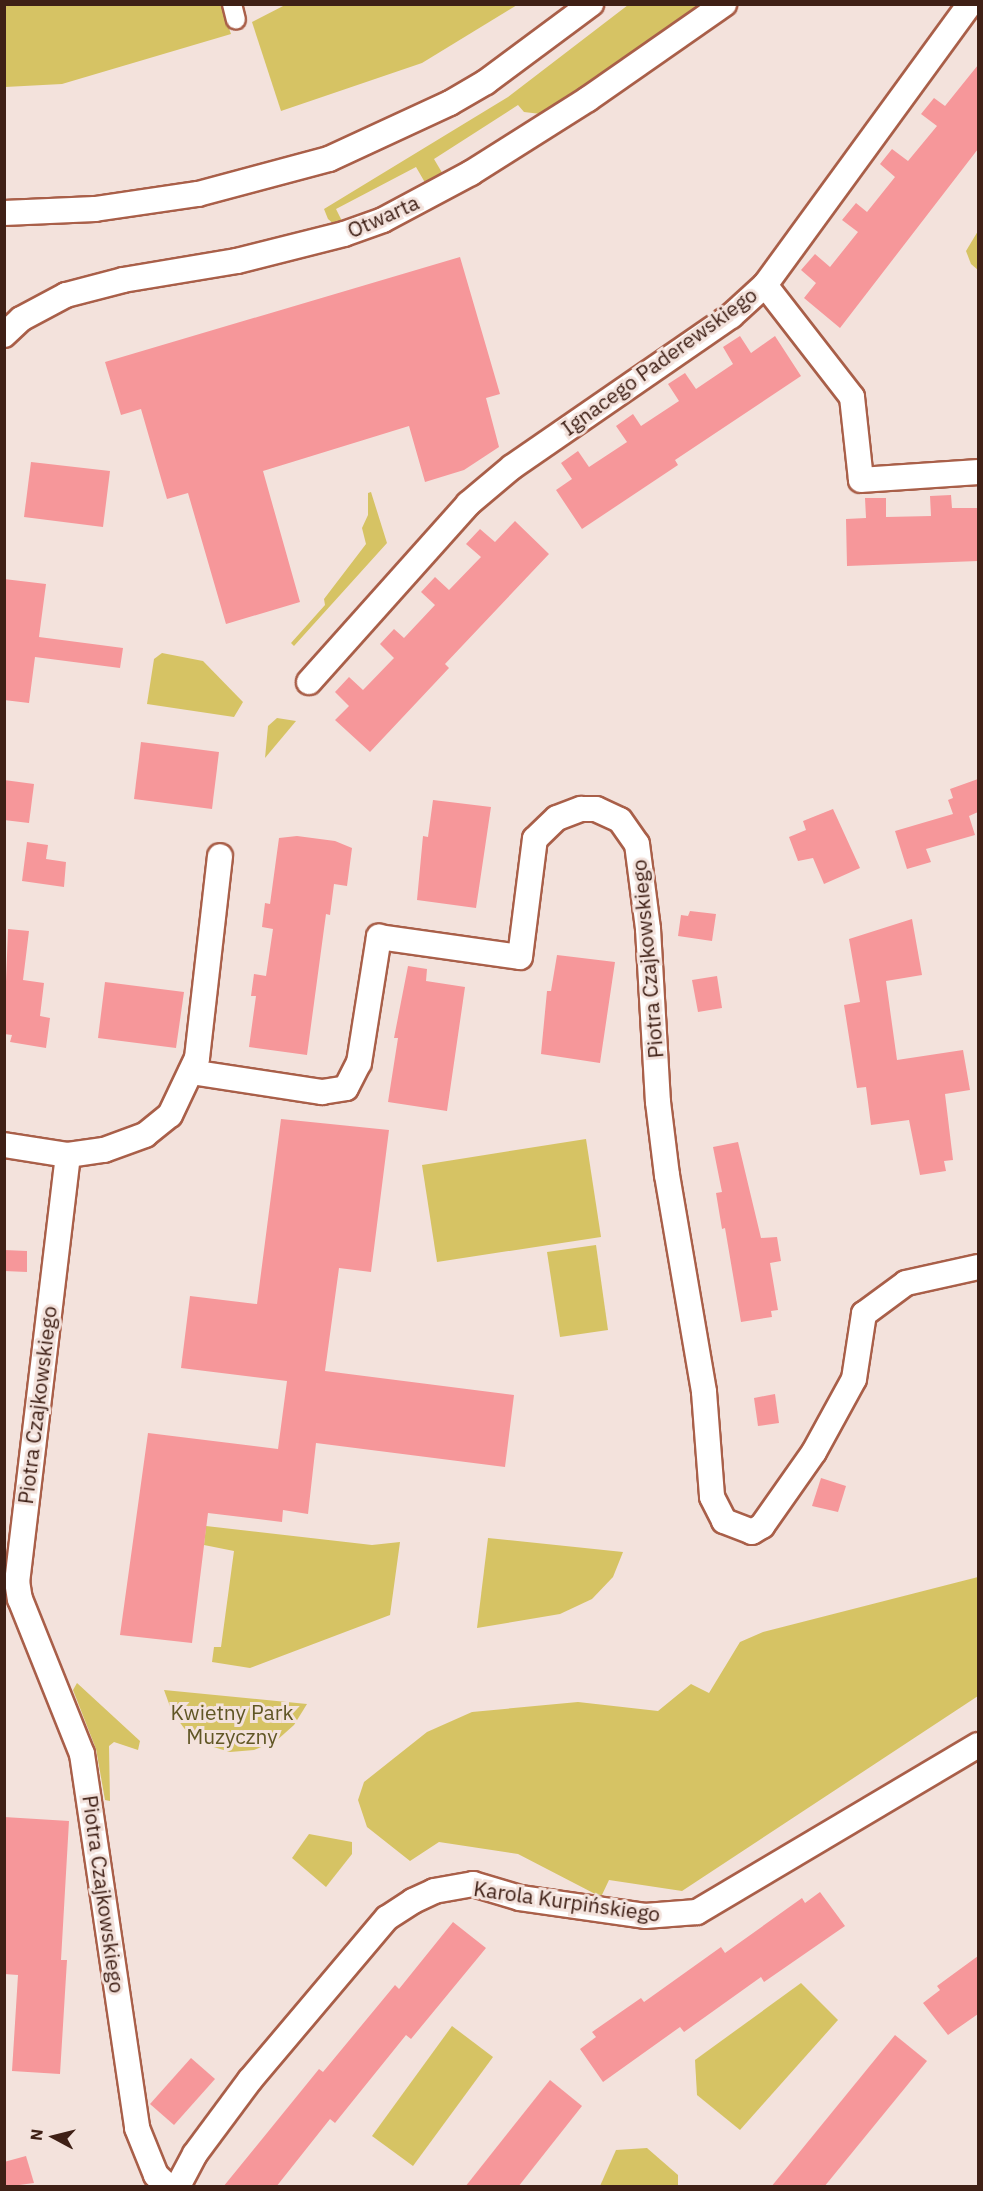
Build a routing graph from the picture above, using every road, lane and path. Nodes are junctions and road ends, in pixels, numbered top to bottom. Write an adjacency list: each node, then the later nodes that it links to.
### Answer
1 (591, 4): 4 (street)
2 (724, 4): 6 (street, Otwarta)
3 (970, 4): 5 (street, Ignacego Paderewskiego)
4 (4, 213)
5 (765, 285): 7 (street); 8 (street, Ignacego Paderewskiego)
6 (4, 335)
7 (978, 472)
8 (309, 682)
9 (220, 856): 10 (street)
10 (191, 1072): 12 (street); 13 (street, Piotra Czajkowskiego)
11 (4, 1145): 12 (street)
12 (68, 1155): 15 (street, Piotra Czajkowskiego)
13 (978, 1267)
14 (978, 1744): 16 (street, Karola Kurpińskiego)
15 (168, 2187)
16 (178, 2187)

